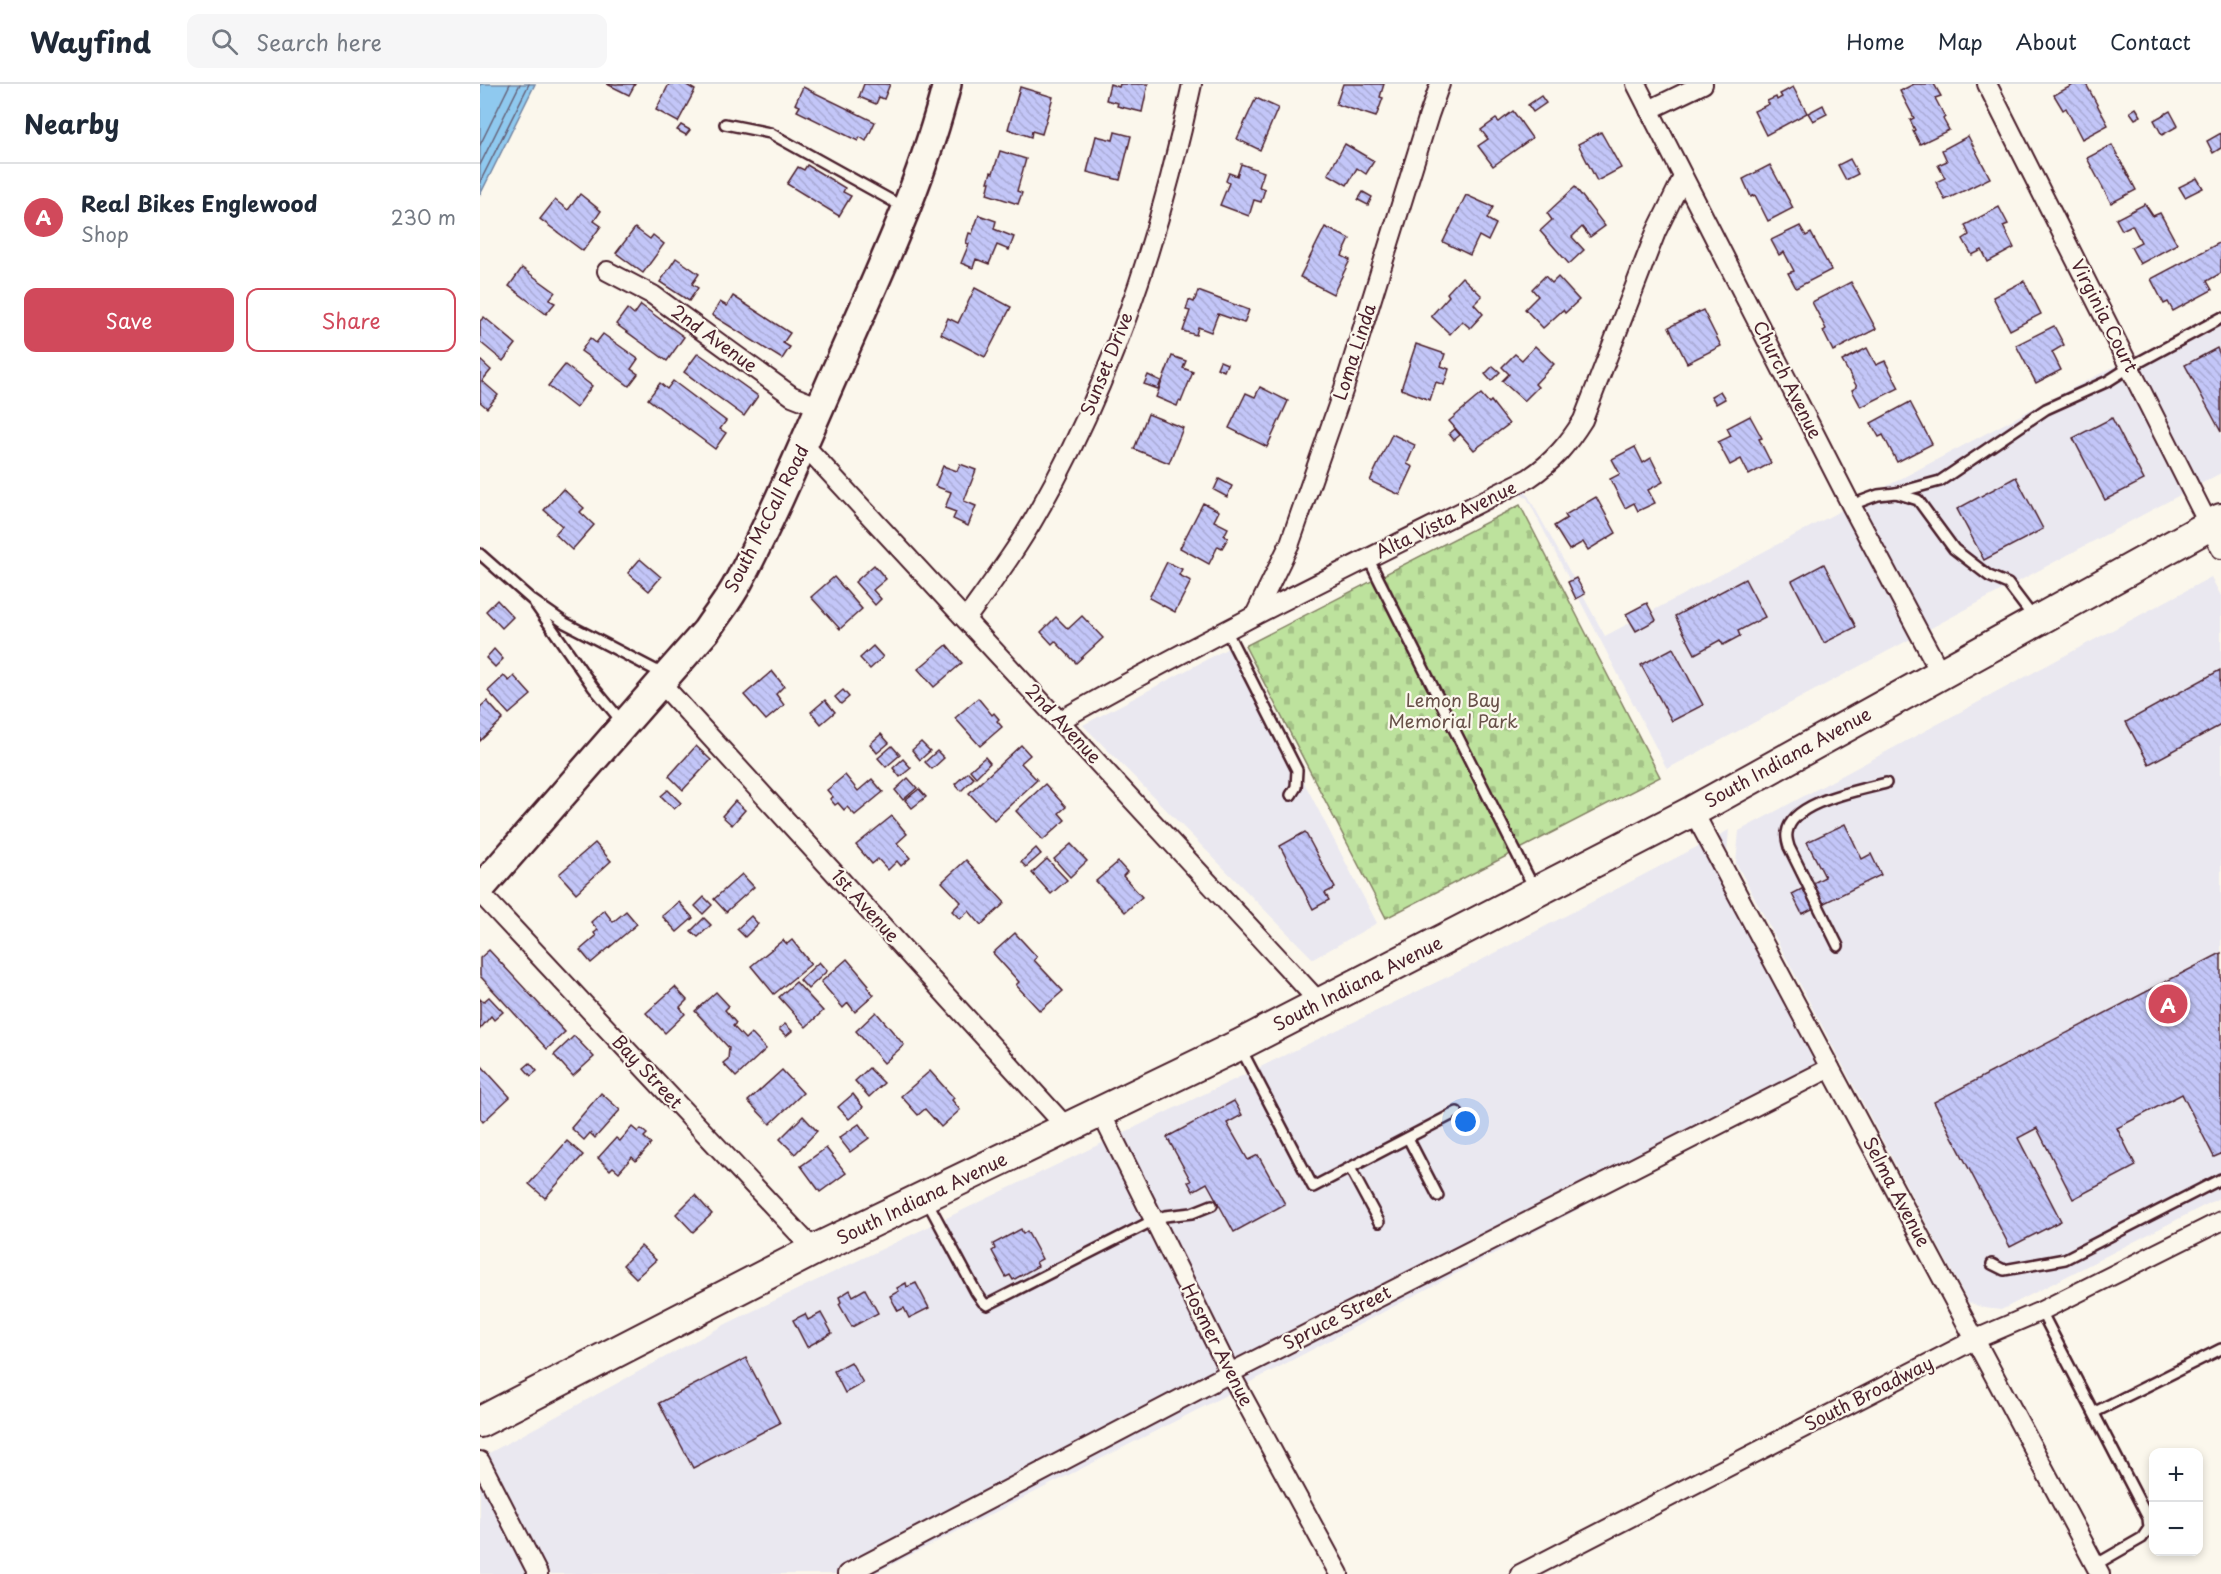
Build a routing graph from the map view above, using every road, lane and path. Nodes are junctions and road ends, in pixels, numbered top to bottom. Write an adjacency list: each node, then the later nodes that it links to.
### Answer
1 (947, 84): 10 (street, South McCall Road)
2 (1192, 84): 23 (street, Sunset Drive)
3 (1440, 84): 22 (street, Loma Linda)
4 (1636, 84): 7 (street, Church Avenue)
5 (1703, 84): 7 (street)
6 (1988, 84): 13 (street, Virginia Court)
7 (1649, 110): 9 (street, Church Avenue)
8 (725, 124): 10 (lane)
9 (1683, 177): 17 (street, Church Avenue); 20 (street, Alta Vista Avenue)
10 (907, 209): 14 (street, South McCall Road)
11 (607, 271): 14 (street, 2nd Avenue)
12 (2221, 318): 13 (lane)
13 (2130, 367): 16 (lane); 18 (street, Virginia Court)
14 (820, 407): 15 (street, South McCall Road)
15 (805, 446): 23 (street, 2nd Avenue); 27 (street, South McCall Road)
16 (1896, 493): 17 (lane); 24 (lane)
17 (1851, 505): 26 (street, Church Avenue)
18 (2217, 531): 24 (main road, South Indiana Avenue)
19 (480, 554): 21 (lane)
20 (1368, 558): 22 (street, Alta Vista Avenue); 34 (lane)
21 (532, 600): 27 (lane); 29 (lane)
22 (1255, 615): 25 (street, Alta Vista Avenue)
23 (966, 619): 28 (street, 2nd Avenue)
24 (2035, 621): 26 (main road, South Indiana Avenue)
25 (1226, 630): 28 (street, Alta Vista Avenue); 31 (lane)
26 (1941, 674): 32 (main road, South Indiana Avenue)
27 (664, 680): 29 (street, South McCall Road); 42 (street, 1st Avenue)
28 (1059, 721): 37 (street, 2nd Avenue)
29 (625, 725): 33 (street, South McCall Road)
30 (1886, 783): 36 (lane)
31 (1291, 795)
32 (1693, 810): 34 (main road, South Indiana Avenue); 39 (street, Selma Avenue)
33 (480, 889)
34 (1536, 892): 37 (main road, South Indiana Avenue)
35 (480, 893): 52 (street, Bay Street)
36 (1838, 946)
37 (1320, 1004): 38 (main road, South Indiana Avenue)
38 (1239, 1045): 40 (main road, South Indiana Avenue); 44 (lane)
39 (1830, 1068): 55 (street, Selma Avenue); 57 (street, Spruce Street)
40 (1101, 1113): 42 (main road, South Indiana Avenue); 49 (street, Hosmer Avenue)
41 (1457, 1113): 43 (lane)
42 (1068, 1129): 47 (main road, South Indiana Avenue)
43 (1408, 1138): 44 (lane); 46 (lane)
44 (1350, 1168): 51 (lane)
45 (2221, 1179): 53 (lane)
46 (1438, 1196)
47 (925, 1197): 49 (lane); 52 (main road, South Indiana Avenue)
48 (1212, 1205): 49 (lane)
49 (1154, 1220): 57 (street, Hosmer Avenue)
50 (2221, 1221): 54 (street, South Broadway)
51 (1378, 1222)
52 (814, 1250): 59 (main road, South Indiana Avenue)
53 (1992, 1264)
54 (2041, 1311): 55 (street, South Broadway); 58 (lane)
55 (1976, 1339): 61 (street, Selma Avenue); 65 (street, South Broadway)
56 (2221, 1349): 58 (lane)
57 (1230, 1373): 63 (street, Spruce Street); 64 (street, Hosmer Avenue)
58 (2095, 1413): 61 (lane)
59 (480, 1422)
60 (480, 1461): 62 (street)
61 (2098, 1570)
62 (538, 1574)
63 (847, 1574)
64 (1339, 1574)
65 (1520, 1574)

